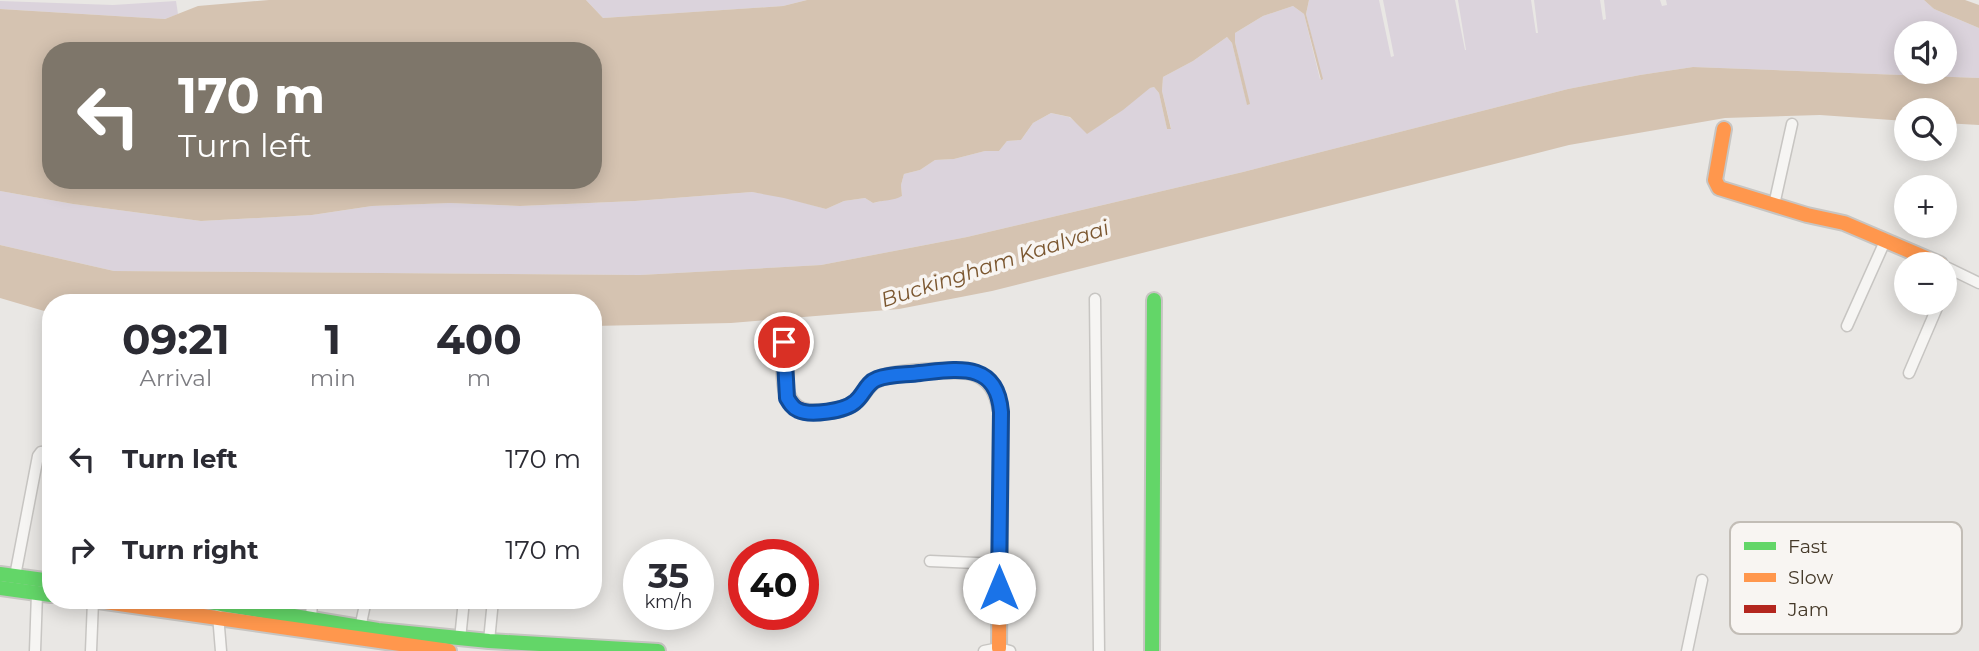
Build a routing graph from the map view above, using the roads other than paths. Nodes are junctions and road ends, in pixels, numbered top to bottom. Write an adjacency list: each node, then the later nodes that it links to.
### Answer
1 (1792, 124): 3 (street)
2 (1724, 129): 3 (street)
3 (1773, 205): 4 (street)
4 (1886, 239): 5 (street); 11 (street)
5 (1914, 252)
6 (1957, 272): 7 (street)
7 (1979, 283)
8 (1095, 299): 42 (street)
9 (1154, 300): 43 (street)
10 (1934, 315): 13 (street)
11 (1847, 326)
12 (784, 342): 16 (street)
13 (1909, 373)
14 (42, 452): 17 (street)
15 (929, 561): 16 (street)
16 (999, 564): 35 (street)
17 (7, 575): 18 (street)
18 (42, 580)
19 (1702, 580): 44 (street)
20 (0, 588): 21 (street)
21 (42, 594)
22 (42, 607): 36 (street)
23 (92, 609): 37 (street)
24 (210, 609): 38 (street)
25 (226, 609): 39 (street)
26 (236, 609): 31 (street)
27 (312, 609): 31 (street)
28 (364, 609): 32 (street)
29 (463, 609): 33 (street)
30 (492, 609): 34 (street)
31 (311, 620): 32 (street)
32 (360, 628): 33 (street)
33 (460, 639): 34 (street)
34 (489, 641): 40 (street)
35 (1005, 649): 41 (street)
36 (35, 651)
37 (91, 651)
38 (220, 651)
39 (449, 651)
40 (658, 651)
41 (984, 651)
42 (1099, 651)
43 (1152, 651)
44 (1687, 651)

